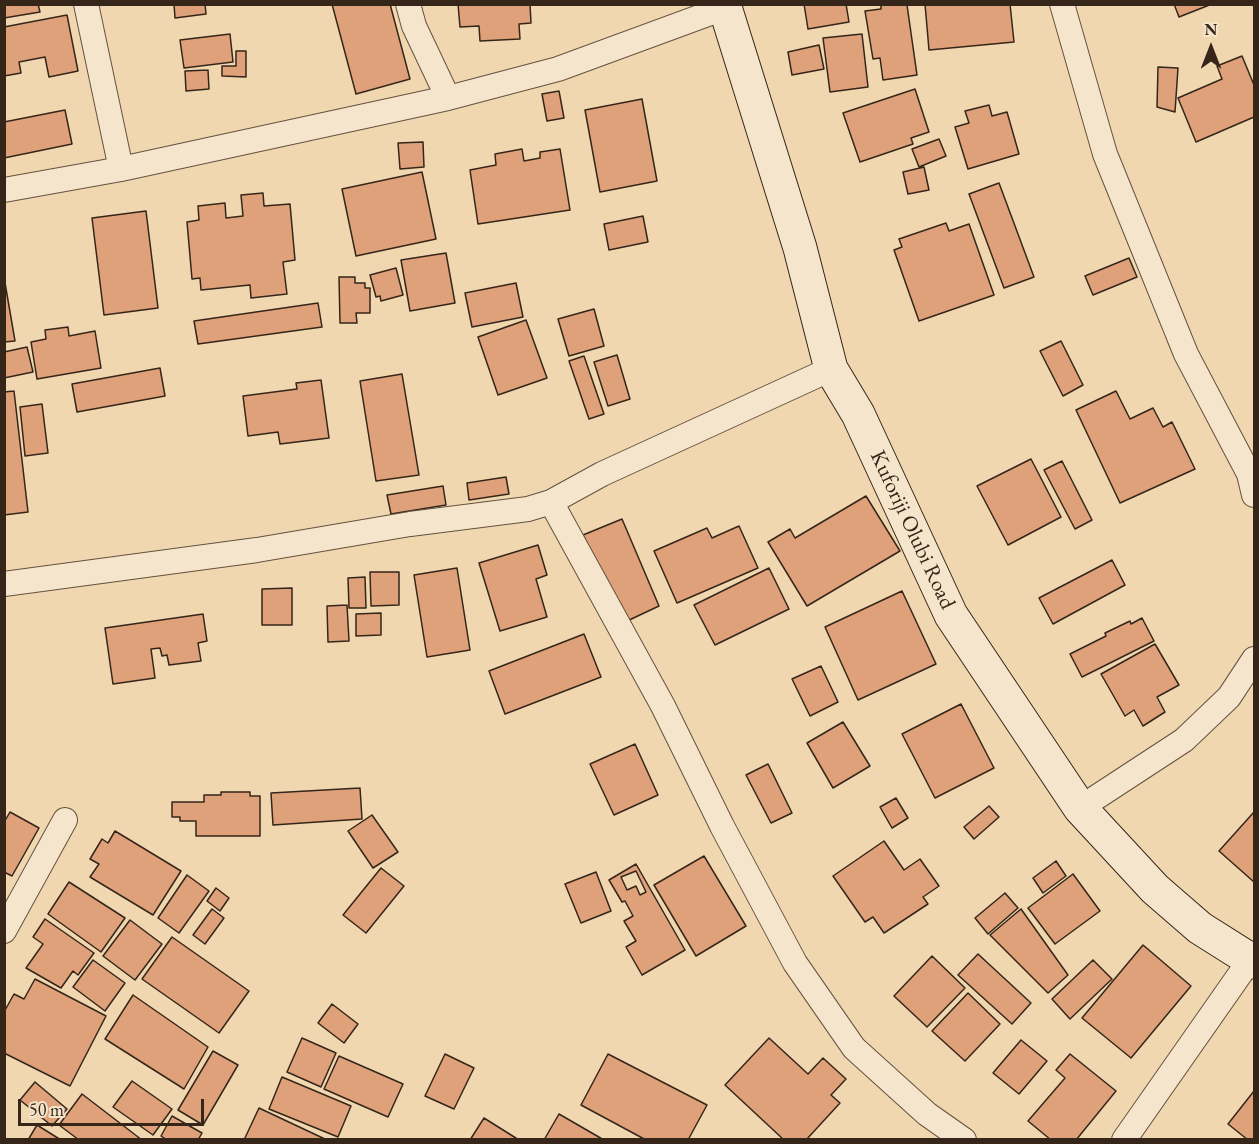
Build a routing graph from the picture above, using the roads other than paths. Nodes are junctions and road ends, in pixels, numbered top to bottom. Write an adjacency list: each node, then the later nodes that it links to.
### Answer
1 (86, 4): 6 (street)
2 (408, 4): 5 (street)
3 (1062, 4): 9 (street)
4 (724, 6): 5 (street); 8 (street, Kuforiji Olubi Road)
5 (448, 98): 6 (street)
6 (121, 169): 7 (street)
7 (4, 190)
8 (831, 369): 10 (street); 13 (street, Kuforiji Olubi Road)
9 (1254, 495)
10 (551, 502): 11 (street); 17 (street)
11 (4, 584)
12 (1254, 659): 13 (street)
13 (1080, 808): 16 (street, Kuforiji Olubi Road)
14 (65, 820): 15 (street)
15 (4, 932)
16 (1252, 961): 18 (street)
17 (964, 1140)
18 (1124, 1140)

